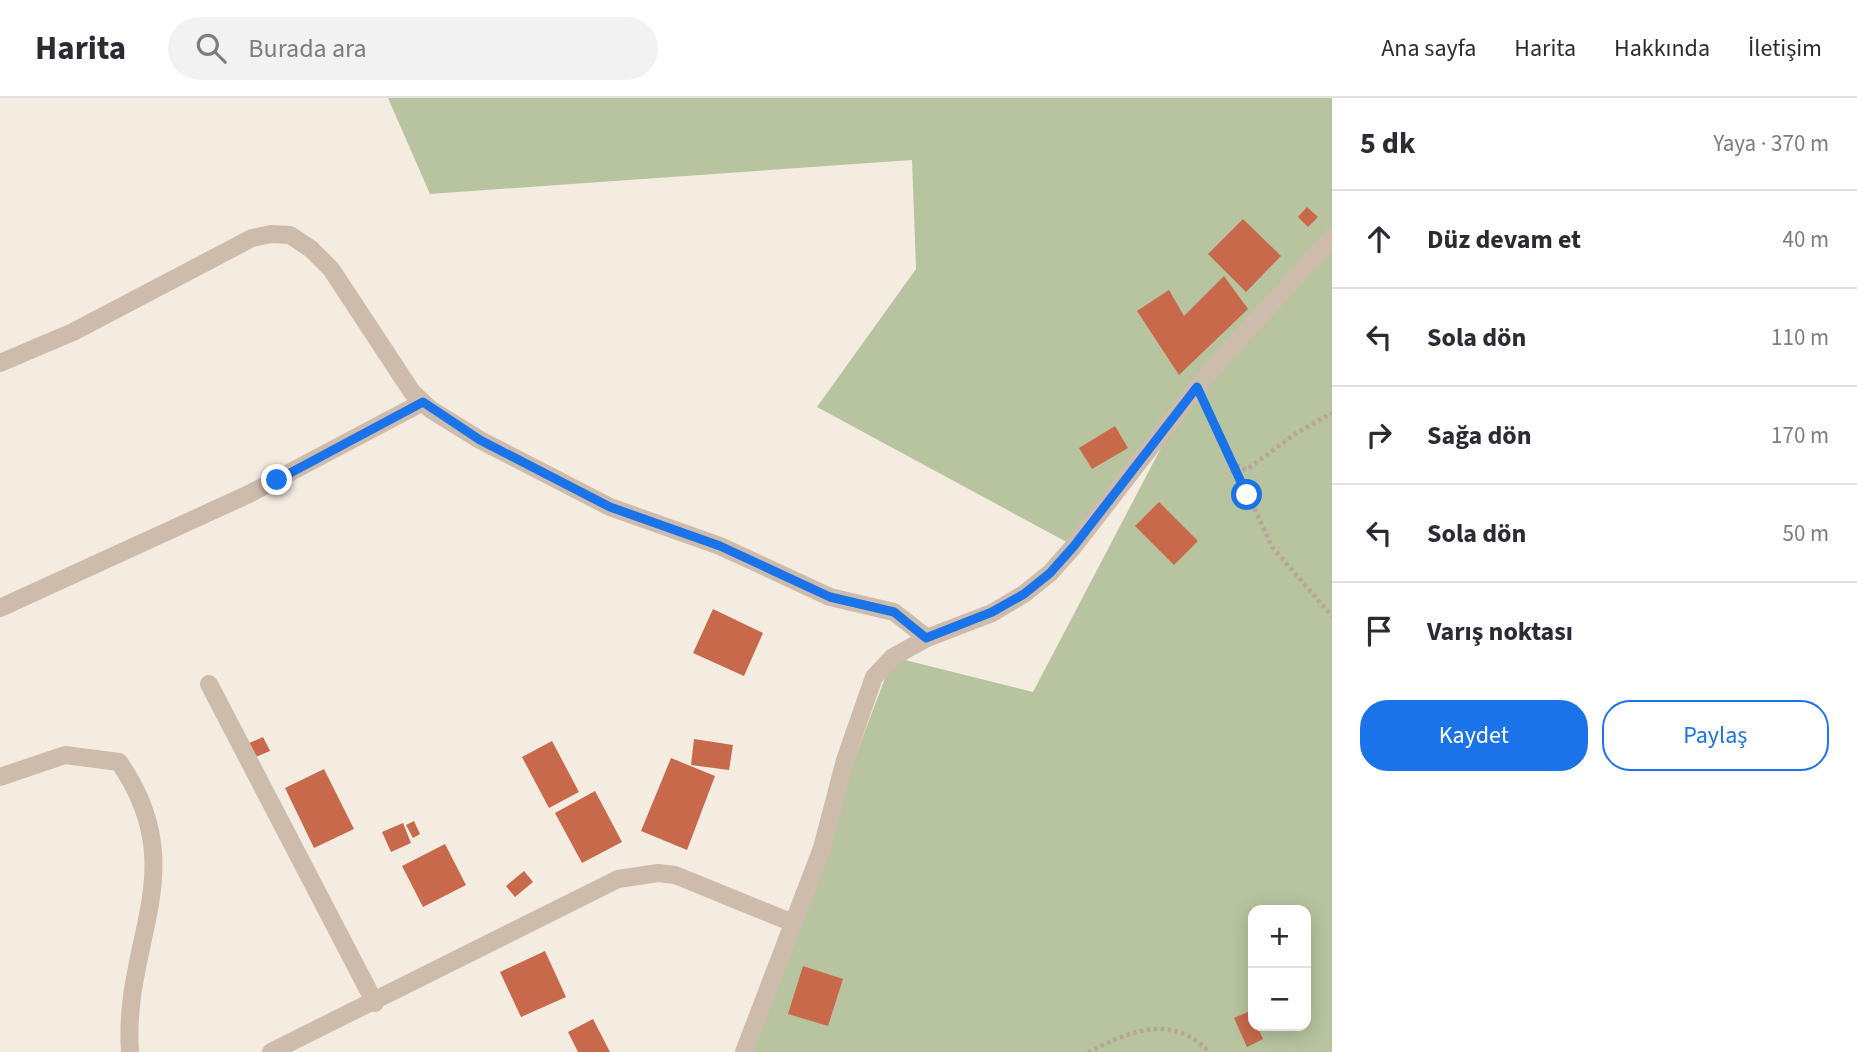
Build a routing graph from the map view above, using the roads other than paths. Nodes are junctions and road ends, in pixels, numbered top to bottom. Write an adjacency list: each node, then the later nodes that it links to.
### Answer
1 (1332, 237): 5 (street)
2 (0, 363): 3 (street)
3 (423, 402): 4 (street); 5 (street)
4 (0, 608)
5 (926, 638): 8 (street)
6 (209, 684): 9 (street)
7 (0, 777): 10 (street)
8 (793, 923): 9 (street); 12 (street)
9 (375, 1003): 11 (street)
10 (130, 1052)
11 (271, 1052)
12 (744, 1052)

